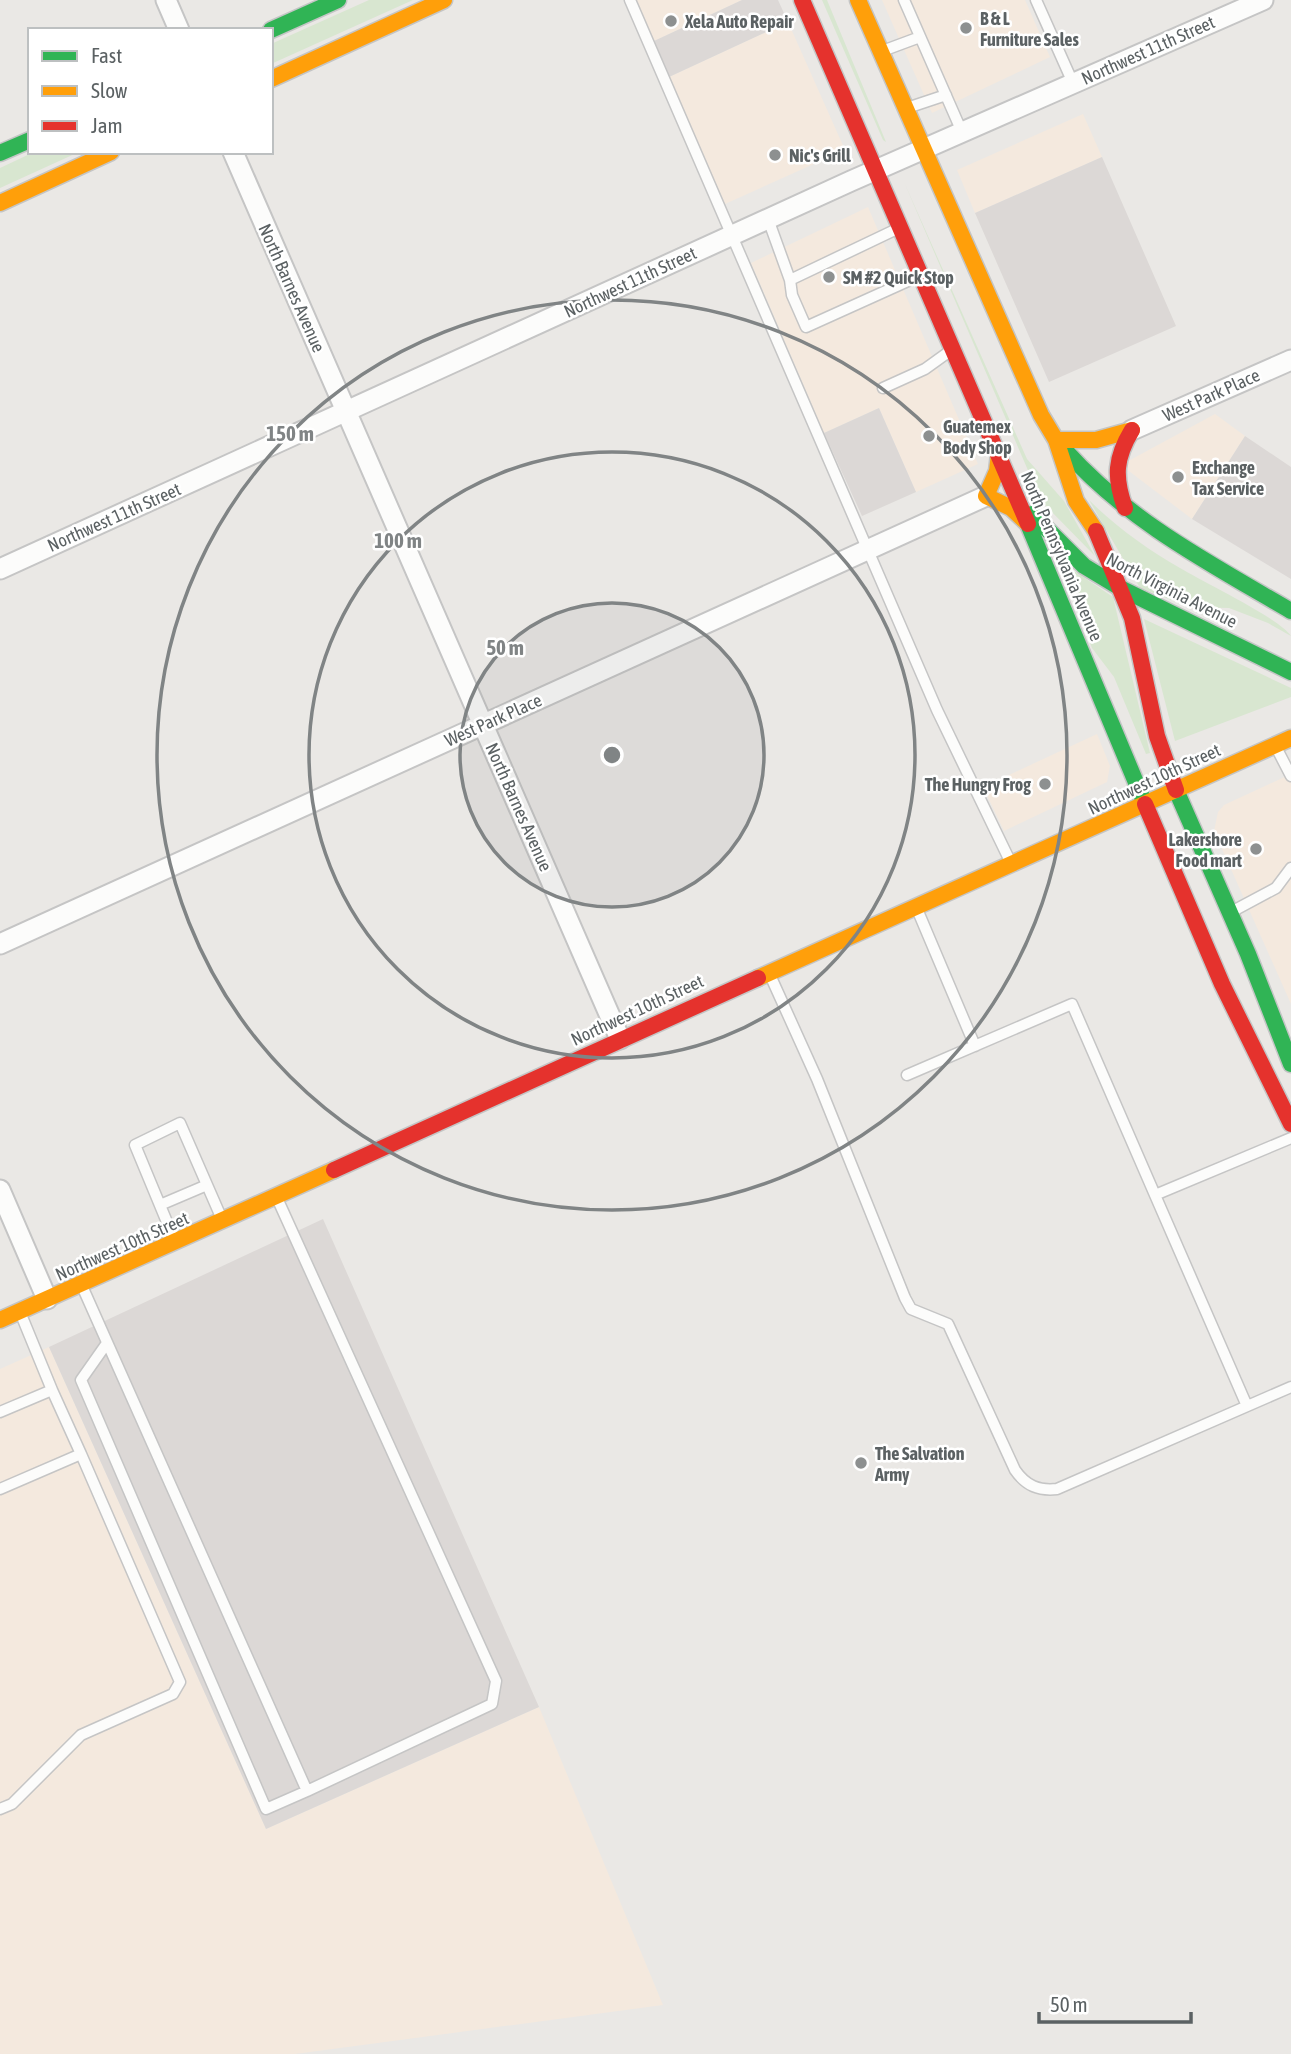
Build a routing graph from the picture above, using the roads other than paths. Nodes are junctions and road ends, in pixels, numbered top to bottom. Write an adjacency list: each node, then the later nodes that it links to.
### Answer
1 (166, 0): 10 (street)
2 (338, 0): 11 (main road)
3 (444, 0): 14 (main road)
4 (630, 0): 28 (lane)
5 (802, 0): 24 (main road, North Pennsylvania Avenue)
6 (858, 0): 13 (main road, North Pennsylvania Avenue)
7 (904, 0): 12 (lane)
8 (1036, 0): 15 (lane)
9 (1263, 0): 15 (street, Northwest 11th Street)
10 (178, 28)
11 (273, 29)
12 (920, 37): 13 (lane); 16 (lane)
13 (881, 52): 17 (main road, North Pennsylvania Avenue)
14 (273, 78)
15 (1073, 83): 18 (street, Northwest 11th Street)
16 (946, 95): 17 (lane); 18 (lane)
17 (906, 108): 20 (main road, North Pennsylvania Avenue)
18 (962, 132): 20 (street, Northwest 11th Street)
19 (28, 141): 21 (main road)
20 (924, 148): 24 (street, Northwest 11th Street); 36 (main road, North Pennsylvania Avenue)
21 (0, 153)
22 (107, 154): 25 (main road)
23 (234, 154): 34 (street, North Barnes Avenue)
24 (875, 172): 26 (street, Northwest 11th Street); 27 (main road, North Pennsylvania Avenue)
25 (0, 203)
26 (768, 219): 28 (street, Northwest 11th Street); 30 (lane)
27 (900, 228): 29 (main road, North Pennsylvania Avenue); 30 (lane)
28 (732, 235): 34 (street, Northwest 11th Street); 42 (lane)
29 (921, 275): 30 (lane); 31 (main road, North Pennsylvania Avenue)
30 (790, 280)
31 (953, 349): 33 (lane); 37 (main road, North Pennsylvania Avenue)
32 (1291, 360): 35 (street, West Park Place)
33 (883, 388)
34 (347, 412): 43 (street, Northwest 11th Street); 47 (street, North Barnes Avenue)
35 (1132, 430): 36 (main road); 40 (main road)
36 (1056, 440): 40 (main road); 44 (main road, North Pennsylvania Avenue)
37 (999, 454): 38 (main road); 39 (main road, North Pennsylvania Avenue)
38 (986, 496): 41 (main road); 42 (street, West Park Place)
39 (1017, 497): 41 (main road, North Pennsylvania Avenue); 44 (main road, North Virginia Avenue)
40 (1125, 508): 45 (main road)
41 (1028, 524): 52 (main road, North Pennsylvania Avenue)
42 (869, 550): 47 (street, West Park Place); 53 (lane)
43 (0, 569)
44 (1122, 589): 46 (main road, North Virginia Avenue); 51 (main road, North Pennsylvania Avenue)
45 (1291, 611)
46 (1291, 672)
47 (483, 725): 57 (street, West Park Place); 59 (street, North Barnes Avenue)
48 (1291, 738): 49 (main road, Northwest 10th Street)
49 (1275, 745): 50 (lane); 51 (main road, Northwest 10th Street)
50 (1291, 776)
51 (1176, 790): 52 (main road, Northwest 10th Street); 56 (main road, North Pennsylvania Avenue)
52 (1144, 804): 53 (main road, Northwest 10th Street); 64 (main road, North Pennsylvania Avenue)
53 (1012, 865): 55 (main road, Northwest 10th Street)
54 (1291, 868): 56 (lane)
55 (917, 908): 58 (main road, Northwest 10th Street); 60 (lane)
56 (1230, 913): 61 (main road, North Pennsylvania Avenue)
57 (0, 944)
58 (769, 971): 59 (main road, Northwest 10th Street); 80 (lane)
59 (620, 1039): 69 (main road, Northwest 10th Street)
60 (975, 1046): 63 (lane); 68 (lane)
61 (1288, 1046): 62 (main road, North Pennsylvania Avenue)
62 (1291, 1064)
63 (907, 1075)
64 (1291, 1124)
65 (1291, 1138): 68 (lane)
66 (207, 1185): 70 (lane); 70 (lane); 71 (lane)
67 (0, 1190): 74 (street)
68 (1155, 1195): 80 (lane)
69 (277, 1198): 71 (main road, Northwest 10th Street); 84 (lane)
70 (160, 1205): 72 (lane)
71 (223, 1222): 72 (main road, Northwest 10th Street)
72 (176, 1243): 73 (main road, Northwest 10th Street)
73 (82, 1286): 74 (main road, Northwest 10th Street); 77 (lane)
74 (47, 1299): 75 (main road, Northwest 10th Street)
75 (19, 1312): 76 (main road, Northwest 10th Street); 79 (lane)
76 (0, 1321)
77 (107, 1343): 84 (lane); 84 (lane)
78 (1291, 1387): 80 (lane)
79 (52, 1390): 81 (lane); 82 (lane)
80 (1247, 1406)
81 (0, 1412)
82 (81, 1454): 83 (lane); 85 (lane)
83 (0, 1489)
84 (307, 1791)
85 (0, 1809)

